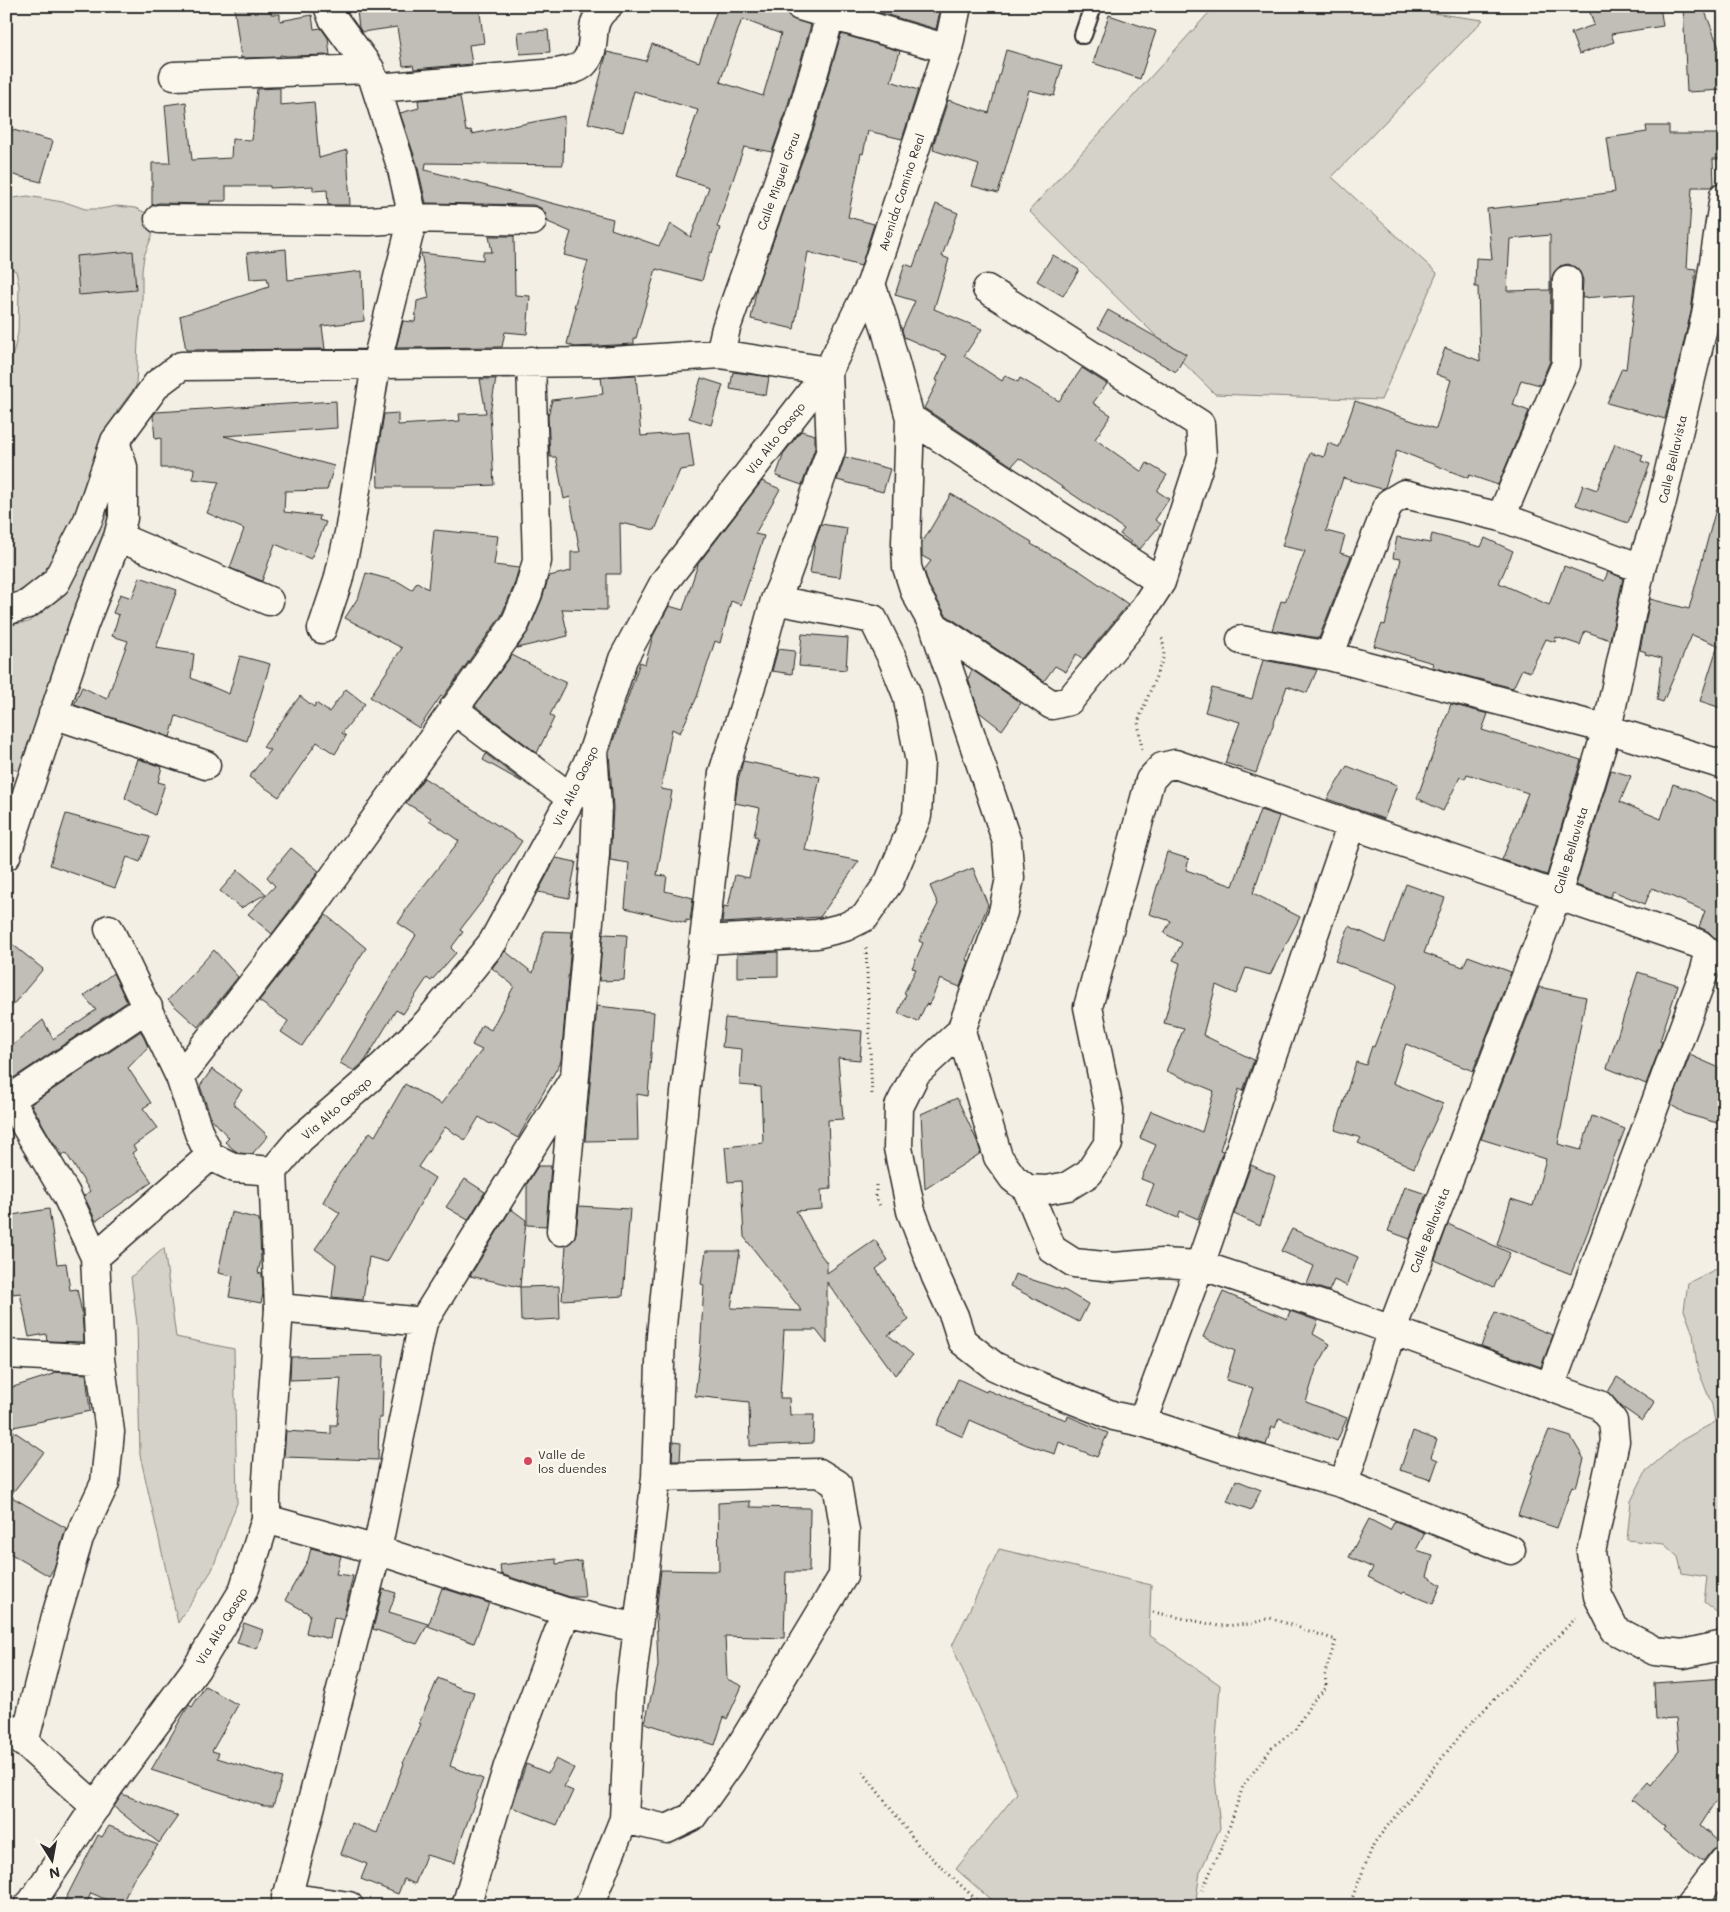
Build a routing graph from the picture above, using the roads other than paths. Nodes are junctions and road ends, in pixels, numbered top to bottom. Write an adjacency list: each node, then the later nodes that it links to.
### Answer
1 (328, 6): 10 (street)
2 (608, 6): 10 (street)
3 (800, 6): 6 (street)
4 (957, 6): 8 (street, Avenida Camino Real)
5 (1093, 6): 7 (lane)
6 (832, 10): 8 (street); 18 (street, Calle Miguel Grau)
7 (1083, 35)
8 (948, 49): 16 (street, Avenida Camino Real)
9 (174, 76): 10 (street)
10 (373, 79): 12 (street)
11 (1724, 196): 26 (street, Calle Bellavista)
12 (413, 218): 13 (street); 14 (street); 20 (street)
13 (159, 219)
14 (532, 221)
15 (1567, 280): 24 (street)
16 (871, 284): 21 (street, Avenida Camino Real); 22 (street)
17 (987, 289): 27 (street)
18 (720, 354): 19 (street); 21 (street)
19 (531, 361): 20 (street); 35 (street)
20 (376, 365): 23 (street); 32 (street)
21 (828, 371): 28 (street); 38 (street, Via Alto Qosqo)
22 (910, 418): 27 (street); 31 (street)
23 (115, 441): 25 (street); 30 (street)
24 (1501, 517): 26 (street); 34 (street)
25 (118, 537): 29 (street); 36 (street)
26 (1642, 568): 37 (street, Calle Bellavista)
27 (1161, 582): 31 (street)
28 (775, 600): 46 (street); 46 (street)
29 (269, 601)
30 (6, 611)
31 (934, 626): 48 (street)
32 (322, 629)
33 (1240, 640): 34 (street)
34 (1329, 656): 37 (street)
35 (453, 709): 41 (street); 50 (street)
36 (54, 714): 40 (street); 43 (street)
37 (1607, 729): 39 (street); 44 (street, Calle Bellavista)
38 (594, 751): 41 (street, Via Alto Qosqo); 49 (street)
39 (1724, 762)
40 (206, 765)
41 (571, 798): 53 (street, Via Alto Qosqo)
42 (1352, 824): 44 (street); 54 (street); 57 (street)
43 (6, 856)
44 (1556, 895): 60 (street, Calle Bellavista); 63 (street)
45 (109, 929): 47 (street)
46 (704, 940): 65 (street)
47 (148, 1007): 50 (street); 51 (street)
48 (962, 1031): 54 (street); 64 (street)
49 (576, 1074): 55 (street); 59 (street)
50 (180, 1077): 52 (street)
51 (7, 1098): 56 (street)
52 (210, 1156): 53 (street); 56 (street)
53 (273, 1172): 58 (street, Via Alto Qosqo)
54 (1027, 1190): 57 (street)
55 (561, 1231)
56 (95, 1257): 62 (street)
57 (1200, 1265): 60 (street); 64 (street)
58 (279, 1308): 59 (street); 67 (street, Via Alto Qosqo)
59 (423, 1322): 68 (street)
60 (1392, 1329): 63 (street); 66 (street, Calle Bellavista)
61 (6, 1354): 62 (street)
62 (100, 1359): 73 (street)
63 (1550, 1386): 72 (street)
64 (1142, 1422): 66 (street)
65 (656, 1477): 71 (street); 75 (street)
66 (1344, 1484): 69 (street)
67 (266, 1519): 68 (street); 74 (street, Via Alto Qosqo)
68 (377, 1550): 70 (street); 77 (street)
69 (1511, 1550)
70 (566, 1612): 71 (street); 80 (street)
71 (638, 1628): 75 (street)
72 (1724, 1645)
73 (15, 1734): 74 (street)
74 (96, 1806): 78 (street, Via Alto Qosqo)
75 (624, 1819): 81 (street)
76 (1724, 1861): 82 (street)
77 (286, 1901): 79 (street)
78 (28, 1906)
79 (349, 1906)
80 (466, 1906)
81 (589, 1906)
82 (1690, 1906)

